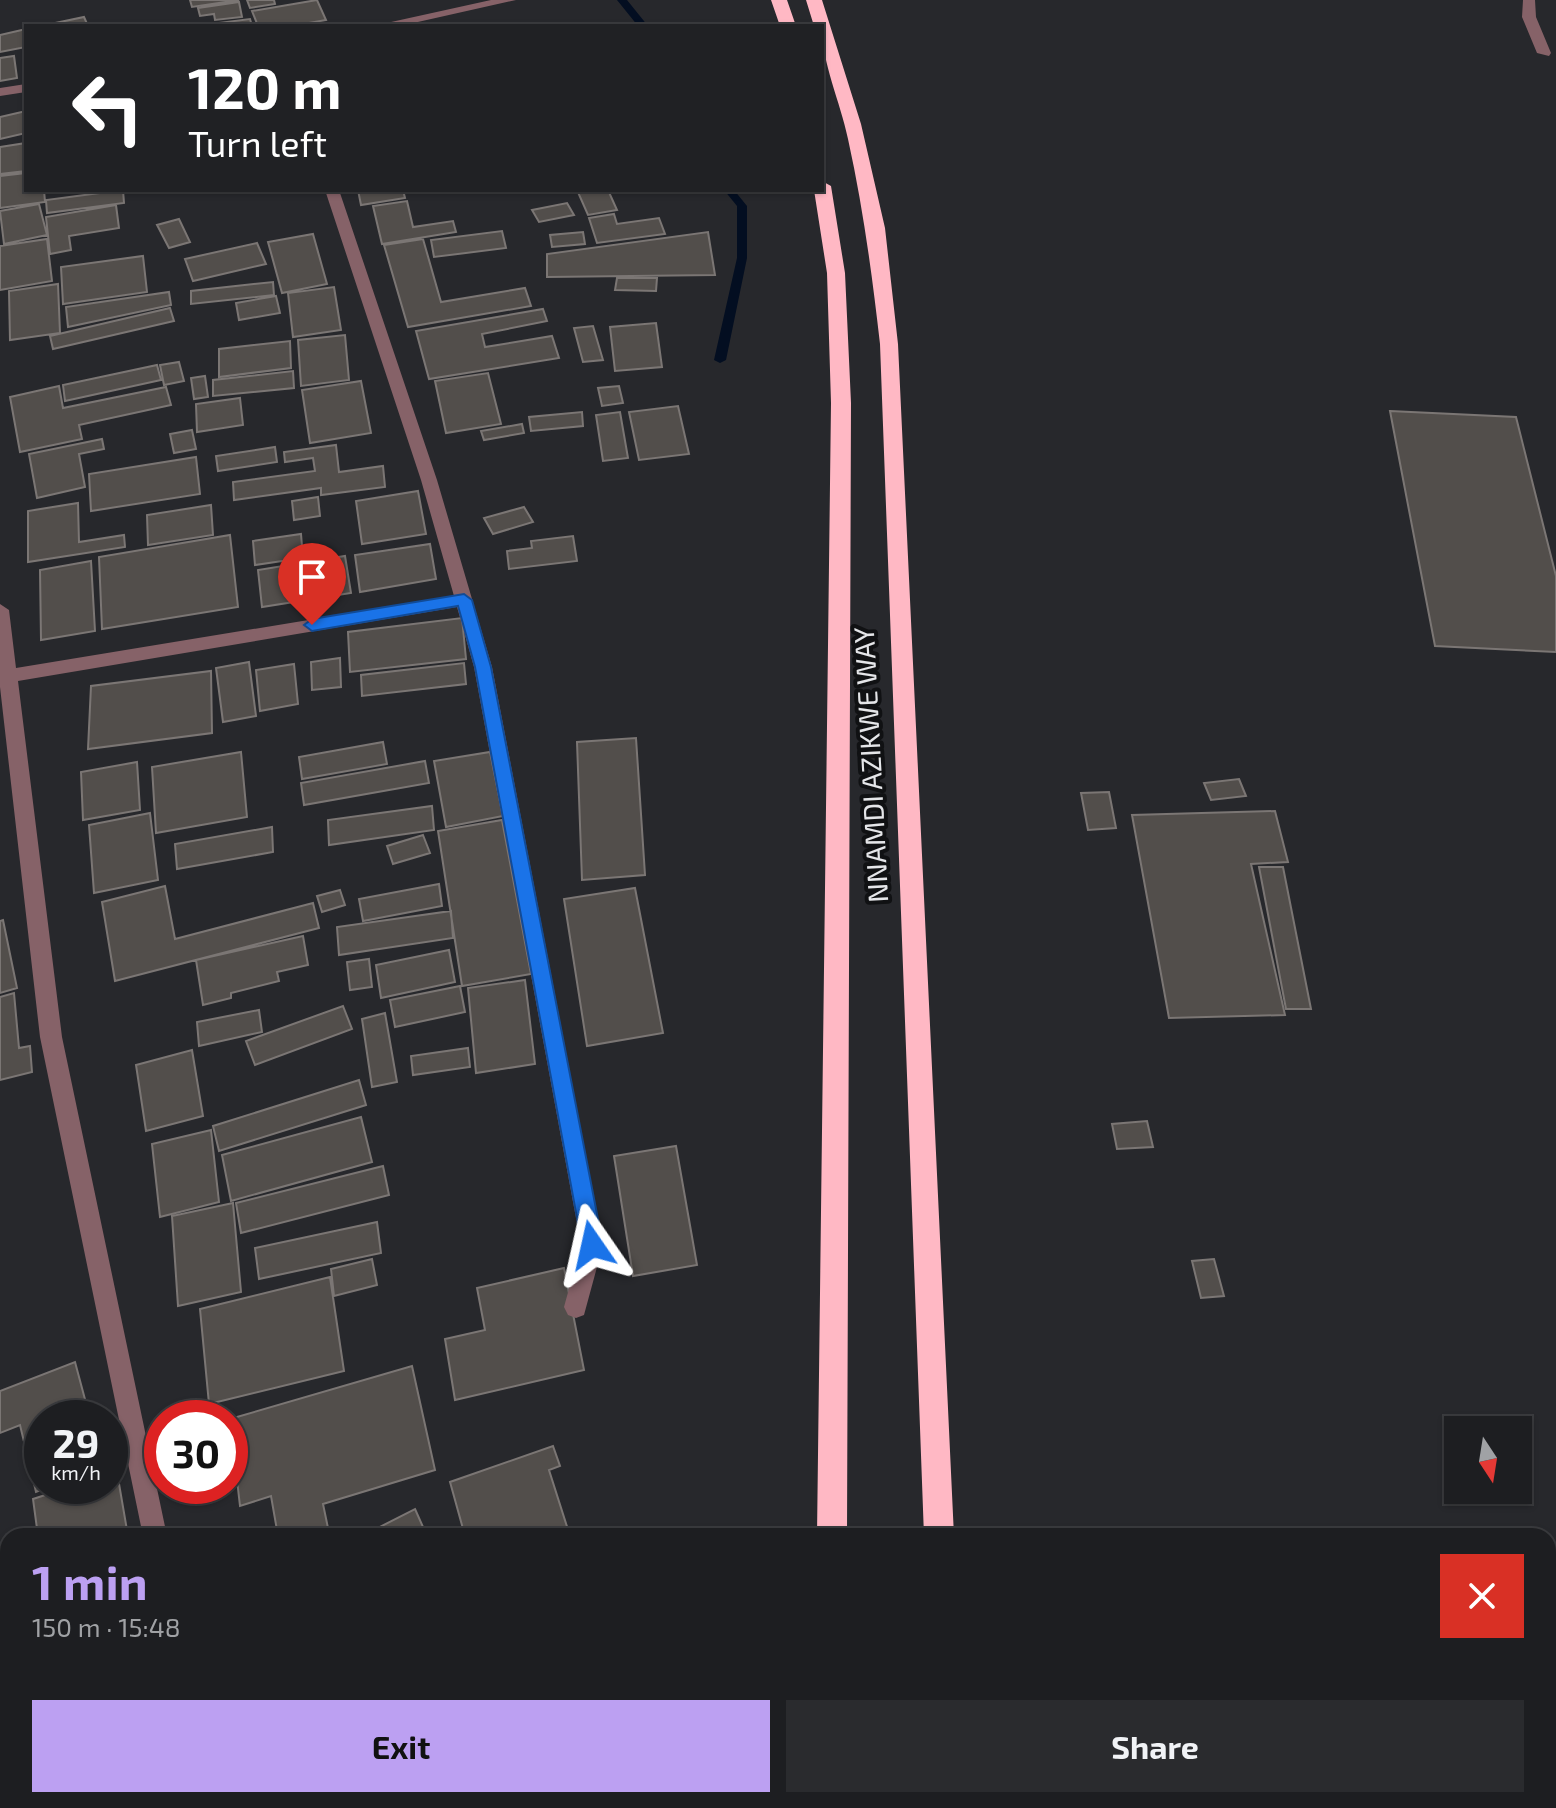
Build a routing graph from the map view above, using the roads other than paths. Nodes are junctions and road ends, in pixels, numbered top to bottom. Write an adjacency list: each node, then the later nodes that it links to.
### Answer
1 (510, 0): 5 (street)
2 (779, 0): 6 (highway)
3 (814, 0): 7 (highway, NNAMDI AZIKWE WAY)
4 (1529, 0): 9 (street)
5 (390, 24)
6 (787, 24)
7 (822, 24)
8 (824, 32): 20 (highway, NNAMDI AZIKWE WAY)
9 (1544, 53)
10 (24, 88): 11 (street)
11 (0, 92)
12 (333, 192): 14 (street)
13 (823, 192): 19 (highway, NNAMDI AZIKWE WAY)
14 (464, 600): 16 (street); 17 (street)
15 (0, 610): 16 (street)
16 (4, 676): 18 (street)
17 (576, 1307)
18 (153, 1528)
19 (832, 1528)
20 (939, 1528)

